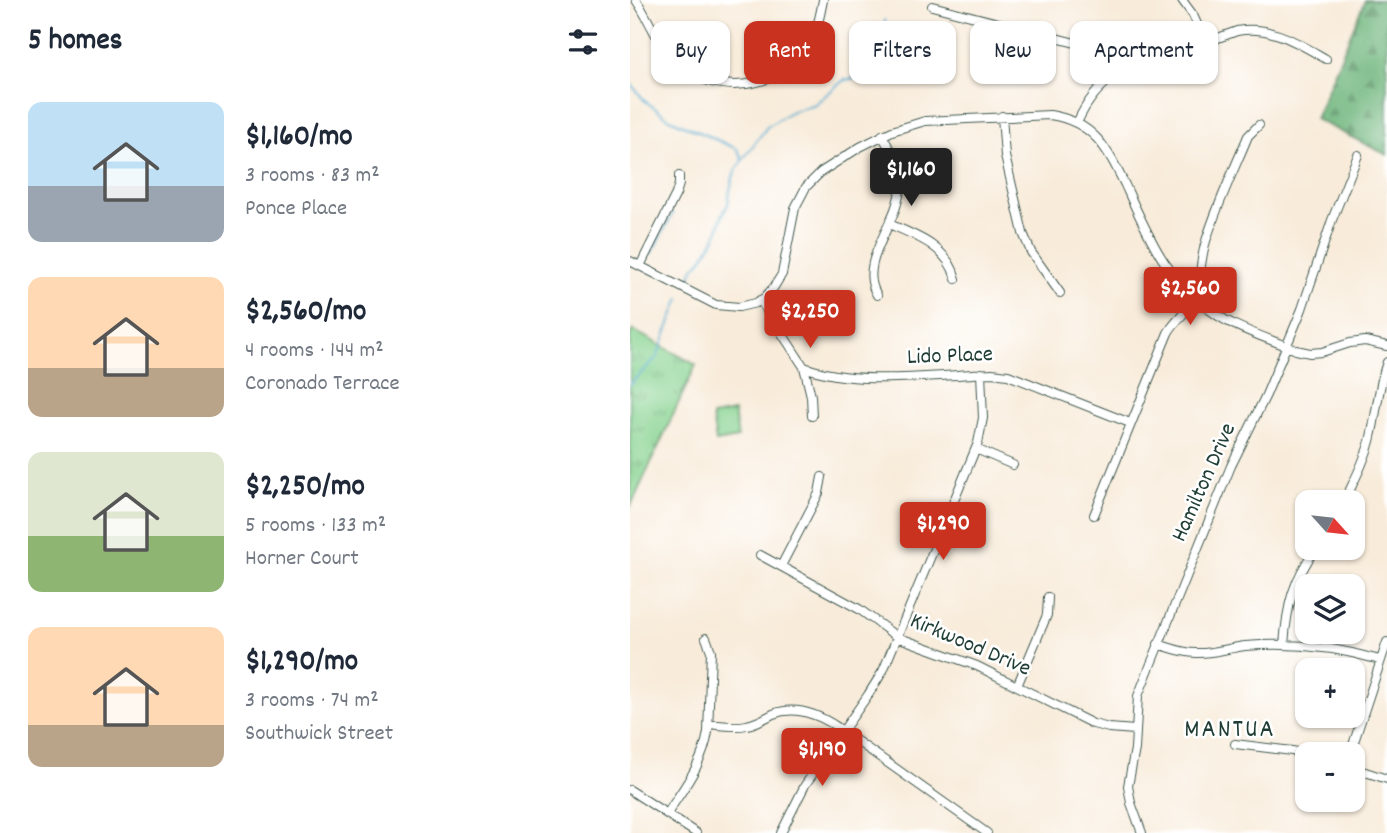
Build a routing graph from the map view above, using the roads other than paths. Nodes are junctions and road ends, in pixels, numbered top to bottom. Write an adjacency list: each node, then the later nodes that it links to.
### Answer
1 (636, 0): 2 (street)
2 (822, 0)
3 (1182, 0): 5 (street)
4 (932, 6): 7 (street)
5 (1196, 21)
6 (1218, 38): 8 (street)
7 (1070, 42)
8 (1326, 59)
9 (1104, 84): 11 (street)
10 (1002, 116): 11 (street); 13 (street); 20 (street)
11 (1077, 122): 22 (street)
12 (1259, 125): 22 (street)
13 (882, 135): 16 (street); 23 (street)
14 (1358, 155): 24 (street, Hamilton Drive)
15 (679, 176): 18 (street)
16 (890, 224): 19 (street); 21 (street)
17 (630, 261): 18 (street)
18 (640, 266): 23 (street)
19 (956, 279)
20 (1060, 293)
21 (877, 295)
22 (1194, 296): 24 (street); 30 (street)
23 (760, 300): 27 (street)
24 (1287, 346): 25 (street); 43 (street, Hamilton Drive)
25 (1387, 346)
26 (1387, 362): 34 (street)
27 (804, 367): 28 (street, Lido Place); 29 (street)
28 (981, 373): 30 (street, Lido Place); 31 (street)
29 (812, 416)
30 (1130, 423): 35 (street)
31 (976, 449): 32 (street); 40 (street)
32 (1013, 465)
33 (822, 477): 38 (street)
34 (1349, 490)
35 (1094, 515)
36 (760, 555): 38 (street, Kirkwood Drive)
37 (1309, 560): 44 (street)
38 (781, 566): 40 (street, Kirkwood Drive)
39 (1048, 597): 46 (street)
40 (897, 637): 46 (street, Kirkwood Drive); 49 (street)
41 (706, 638): 47 (street)
42 (1387, 642): 45 (street)
43 (1158, 644): 44 (street); 48 (street, Hamilton Drive)
44 (1284, 645): 45 (street)
45 (1380, 660): 50 (street)
46 (1017, 686): 48 (street, Kirkwood Drive)
47 (708, 724): 49 (street); 56 (street)
48 (1135, 730): 60 (street, Hamilton Drive)
49 (843, 731): 58 (street); 59 (street)
50 (1354, 742)
51 (1235, 744): 52 (street)
52 (1295, 752)
53 (1365, 772): 54 (street)
54 (1387, 779)
55 (630, 790): 56 (street)
56 (667, 814): 57 (street)
57 (695, 833)
58 (781, 833)
59 (987, 833)
60 (1142, 833)

